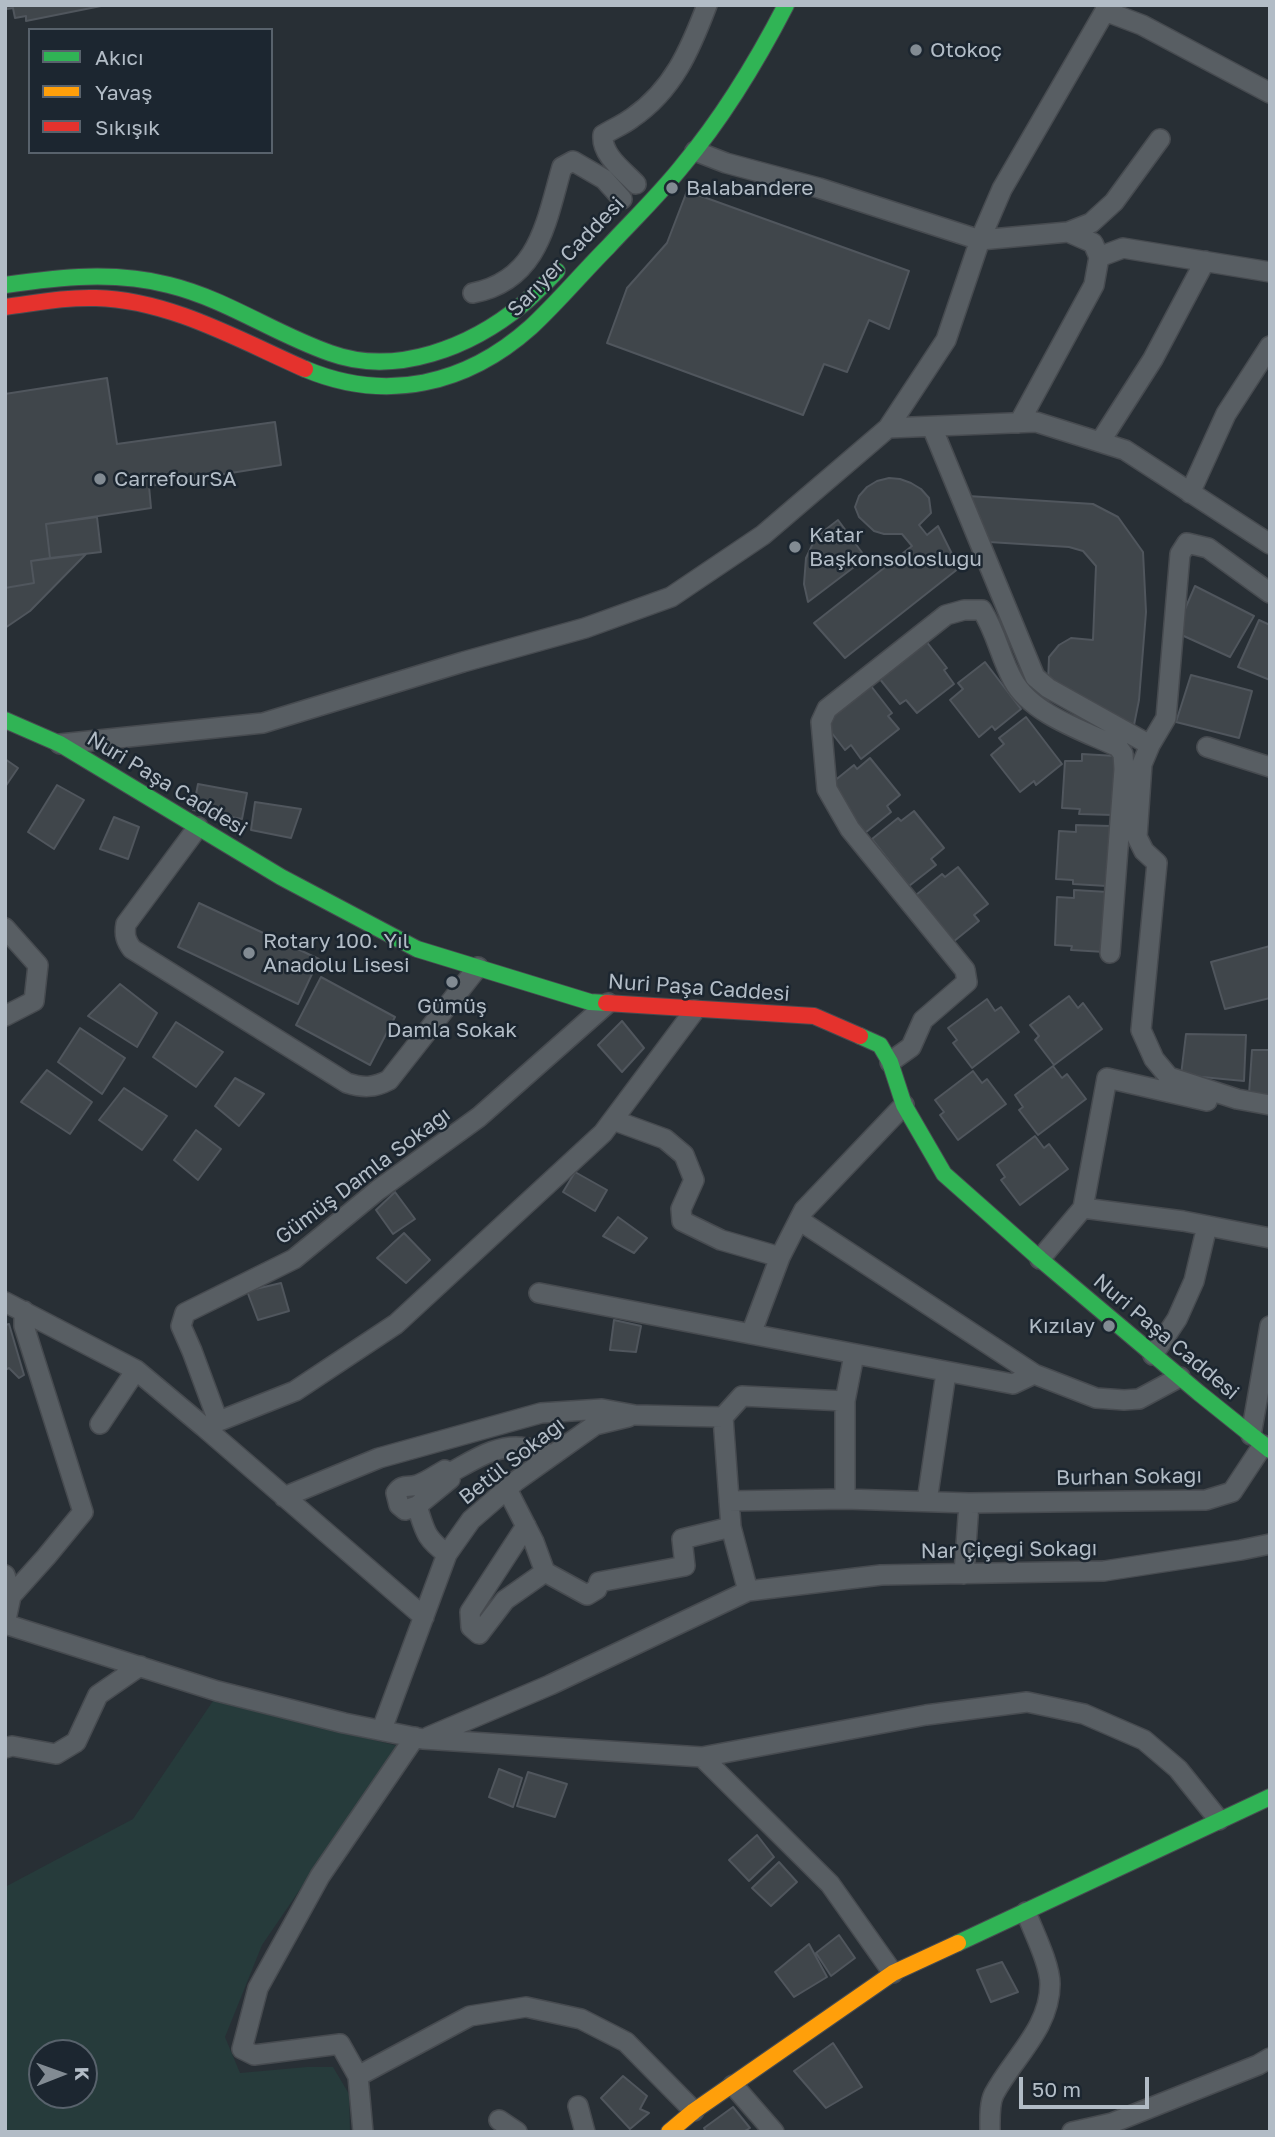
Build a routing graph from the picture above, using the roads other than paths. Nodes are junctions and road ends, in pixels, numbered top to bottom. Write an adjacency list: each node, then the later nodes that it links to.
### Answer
1 (707, 5): 7 (street)
2 (786, 5): 6 (street, Sarıyer Caddesi)
3 (1105, 8): 4 (street); 10 (street)
4 (1270, 93)
5 (1160, 139): 9 (street)
6 (695, 151): 10 (street); 17 (street, Sarıyer Caddesi)
7 (640, 180): 8 (street, Sarıyer Caddesi)
8 (618, 204): 16 (street)
9 (1068, 232): 10 (street); 11 (street)
10 (980, 240): 21 (street)
11 (1099, 257): 13 (street); 19 (street)
12 (569, 258): 15 (street, Sarıyer Caddesi)
13 (1205, 261): 14 (street); 22 (street)
14 (1270, 272)
15 (5, 285)
16 (473, 293)
17 (5, 307)
18 (1270, 346): 23 (street)
19 (1018, 423): 20 (street); 22 (street)
20 (932, 427): 21 (street); 28 (street)
21 (888, 428): 27 (street)
22 (1100, 442): 23 (street)
23 (1190, 493): 24 (street)
24 (1267, 536)
25 (1270, 593): 28 (street)
26 (5, 720): 27 (street, Nuri Paşa Caddesi)
27 (60, 744): 31 (street, Nuri Paşa Caddesi)
28 (1150, 745): 40 (street)
29 (1206, 747): 30 (street)
30 (1270, 767)
31 (198, 827): 34 (street, Nuri Paşa Caddesi); 34 (street)
32 (5, 928): 37 (street)
33 (1110, 953): 38 (street)
34 (478, 967): 35 (street, Nuri Paşa Caddesi)
35 (608, 1003): 36 (street, Nuri Paşa Caddesi); 64 (street, Gümüş Damla Sokağı)
36 (695, 1010): 38 (street, Nuri Paşa Caddesi); 42 (street)
37 (5, 1016)
38 (890, 1062): 39 (street, Nuri Paşa Caddesi)
39 (904, 1105): 44 (street); 48 (street, Nuri Paşa Caddesi)
40 (1270, 1105)
41 (1270, 1115): 43 (street)
42 (613, 1119): 47 (street); 64 (street)
43 (1083, 1208): 45 (street); 48 (street)
44 (799, 1220): 47 (street); 58 (street)
45 (1207, 1226): 46 (street); 55 (street)
46 (1270, 1238)
47 (780, 1257): 53 (street)
48 (1040, 1259): 55 (street, Nuri Paşa Caddesi)
49 (539, 1293): 53 (street)
50 (5, 1302): 51 (street)
51 (24, 1311): 56 (street); 81 (street)
52 (1270, 1326): 65 (street)
53 (751, 1334): 54 (street)
54 (854, 1355): 57 (street); 60 (street)
55 (1153, 1355): 59 (street, Nuri Paşa Caddesi)
56 (136, 1370): 63 (street); 64 (street)
57 (946, 1373): 58 (street); 71 (street)
58 (1034, 1374): 59 (street)
59 (1180, 1377): 65 (street, Nuri Paşa Caddesi)
60 (845, 1401): 62 (street); 69 (street)
61 (635, 1415): 62 (street); 66 (street, Betül Sokağı); 68 (street)
62 (723, 1417): 70 (street)
63 (100, 1424)
64 (211, 1424): 68 (street, Gümüş Damla Sokağı)
65 (1262, 1443): 72 (street, Burhan Sokağı)
66 (552, 1455): 67 (street, Betül Sokağı); 76 (street)
67 (507, 1489): 73 (street); 76 (street, Betül Sokağı)
68 (284, 1497): 82 (street, Gümüş Damla Sokağı)
69 (845, 1499): 70 (street, Burhan Sokağı); 71 (street, Burhan Sokağı)
70 (729, 1501): 74 (street)
71 (927, 1501): 72 (street, Burhan Sokağı)
72 (969, 1503): 78 (street)
73 (526, 1526): 77 (street); 77 (street)
74 (730, 1527): 77 (street); 80 (street)
75 (1270, 1544): 78 (street, Nar Çiçeği Sokağı)
76 (447, 1554): 82 (street, Betül Sokağı)
77 (545, 1572)
78 (964, 1574): 80 (street, Nar Çiçeği Sokağı)
79 (5, 1575): 81 (street)
80 (748, 1591): 86 (street, Nar Çiçeği Sokağı)
81 (11, 1596): 83 (street)
82 (424, 1617): 85 (street, Betül Sokağı)
83 (5, 1624): 84 (street)
84 (140, 1666): 85 (street); 87 (street)
85 (382, 1730): 86 (street)
86 (419, 1738): 88 (street); 94 (street)
87 (5, 1748)
88 (702, 1756): 90 (street); 92 (street)
89 (1270, 1797): 90 (street)
90 (1219, 1820): 91 (street)
91 (1026, 1912): 92 (street); 104 (street)
92 (894, 1973): 95 (street)
93 (1270, 2058): 105 (street)
94 (359, 2076): 97 (street); 99 (street)
95 (733, 2085): 97 (street); 103 (street)
96 (578, 2106): 101 (street)
97 (694, 2111): 102 (street)
98 (499, 2120): 100 (street)
99 (363, 2132)
100 (517, 2132)
101 (584, 2132)
102 (669, 2132)
103 (774, 2132)
104 (990, 2132)
105 (1072, 2132)

